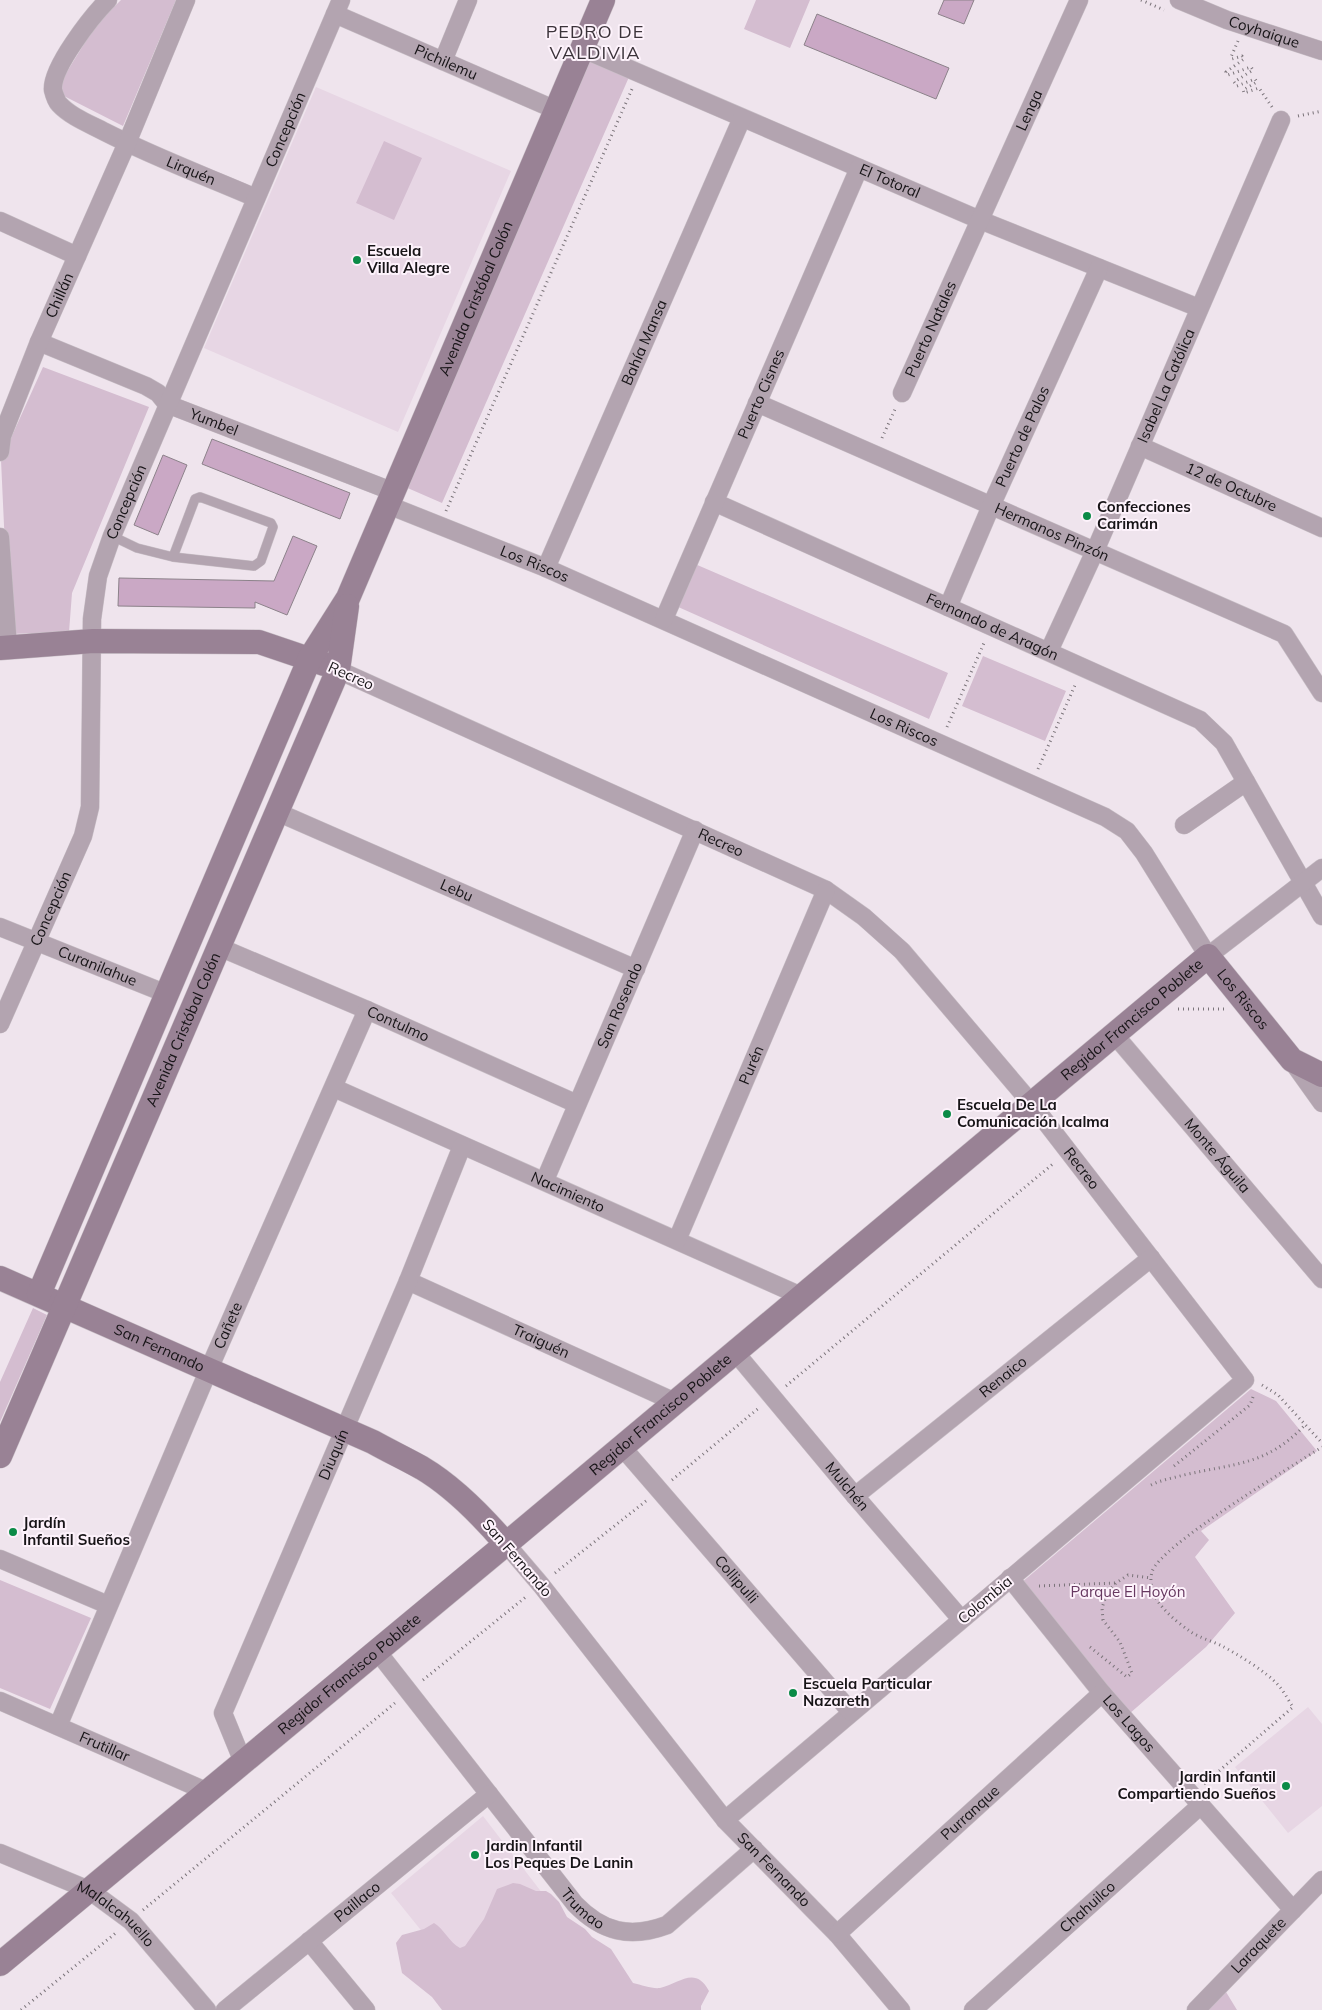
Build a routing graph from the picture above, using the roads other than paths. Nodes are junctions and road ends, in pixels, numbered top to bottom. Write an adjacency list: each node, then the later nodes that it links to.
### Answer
1 (108, 0): 14 (street)
2 (186, 0): 14 (street, Chillán)
3 (468, 0): 10 (street)
4 (603, 0): 8 (street, Avenida Cristóbal Colón)
5 (1079, 0): 17 (street, Lenga)
6 (1179, 0): 9 (street, Coyhaique)
7 (338, 7): 10 (street, Pichilemu); 16 (street, Concepción)
8 (583, 49): 11 (street, Avenida Cristóbal Colón); 12 (street, El Totoral)
9 (1322, 51)
10 (443, 61): 11 (street, Pichilemu)
11 (556, 110): 28 (street, Avenida Cristóbal Colón)
12 (742, 118): 15 (street, El Totoral); 36 (street, Bahía Mansa)
13 (1281, 120): 21 (street, Isabel La Católica)
14 (127, 143): 16 (street, Lirquén); 19 (street, Chillán)
15 (859, 168): 17 (street, El Totoral); 24 (street, Puerto Cisnes)
16 (256, 198): 25 (street, Concepción)
17 (980, 220): 20 (street, El Totoral); 23 (street, Puerto Natales)
18 (0, 222): 19 (street)
19 (77, 256): 22 (street, Chillán)
20 (1099, 268): 21 (street, El Totoral); 30 (street, Puerto de Palos)
21 (1199, 308): 26 (street, Isabel La Católica)
22 (39, 342): 25 (street, Yumbel); 27 (street, Chillán)
23 (902, 393)
24 (757, 403): 29 (street, Puerto Cisnes); 30 (street, Hermanos Pinzón)
25 (167, 404): 28 (street, Yumbel); 32 (street, Concepción)
26 (1140, 446): 31 (street, 12 de Octubre); 34 (street, Isabel La Católica)
27 (0, 452)
28 (391, 498): 36 (street, Los Riscos); 37 (street, Avenida Cristóbal Colón)
29 (714, 502): 38 (street, Fernando de Aragón); 39 (street, Puerto Cisnes)
30 (991, 506): 34 (street, Hermanos Pinzón); 38 (street, Puerto de Palos)
31 (1322, 528)
32 (112, 536): 35 (lane); 40 (street, Concepción)
33 (0, 537): 41 (street)
34 (1095, 551): 42 (street, Isabel La Católica); 45 (street, Hermanos Pinzón)
35 (172, 557): 35 (lane)
36 (546, 568): 39 (street, Los Riscos)
37 (348, 598): 43 (street, Avenida Cristóbal Colón); 44 (street, Avenida Cristóbal Colón)
38 (948, 607): 42 (street, Fernando de Aragón)
39 (664, 619): 57 (street, Los Riscos)
40 (93, 641): 41 (street, Recreo); 43 (street, Recreo); 55 (street, Concepción)
41 (4, 648)
42 (1049, 652): 46 (street, Fernando de Aragón)
43 (310, 658): 44 (street, Recreo); 59 (street, Avenida Cristóbal Colón)
44 (338, 670): 47 (street, Avenida Cristóbal Colón); 49 (street, Recreo)
45 (1322, 693)
46 (1246, 782): 48 (street); 51 (street, Fernando de Aragón)
47 (277, 812): 56 (street, Avenida Cristóbal Colón); 58 (street, Lebu)
48 (1184, 825)
49 (694, 830): 52 (street, Recreo); 58 (street, San Rosendo)
50 (1322, 868): 51 (street, Regidor Francisco Poblete)
51 (1303, 882): 53 (street, Fernando de Aragón); 57 (street, Regidor Francisco Poblete)
52 (826, 890): 66 (street, Recreo); 71 (street, Purén)
53 (1322, 916)
54 (0, 927): 55 (street, Curanilahue)
55 (36, 940): 59 (street, Curanilahue); 61 (street, Concepción)
56 (219, 948): 60 (street, Contulmo); 78 (street, Avenida Cristóbal Colón)
57 (1208, 956): 62 (street, Regidor Francisco Poblete); 63 (street, Los Riscos)
58 (636, 969): 68 (street, San Rosendo)
59 (167, 994): 76 (street, Avenida Cristóbal Colón)
60 (367, 1010): 65 (street, Cañete); 68 (street, Contulmo)
61 (0, 1024)
62 (1113, 1033): 66 (street, Regidor Francisco Poblete); 74 (street, Monte Águila)
63 (1292, 1060): 64 (street, Los Riscos); 67 (street)
64 (1322, 1075)
65 (334, 1088): 69 (street, Nacimiento); 80 (street, Cañete)
66 (1030, 1103): 72 (street, Recreo); 77 (street, Regidor Francisco Poblete)
67 (1322, 1103)
68 (577, 1104): 70 (street, San Rosendo)
69 (462, 1146): 70 (street, Nacimiento); 75 (street, Diuquín)
70 (545, 1180): 71 (street, Nacimiento)
71 (677, 1240): 77 (street, Nacimiento)
72 (1151, 1258): 81 (street, Recreo); 86 (street, Renaico)
73 (0, 1278): 76 (street, San Fernando)
74 (1322, 1279)
75 (408, 1280): 82 (street, Traiguén); 83 (street, Diuquín)
76 (39, 1294): 78 (street, San Fernando)
77 (802, 1296): 79 (street, Regidor Francisco Poblete)
78 (65, 1305): 80 (street, San Fernando); 85 (street, Avenida Cristóbal Colón)
79 (735, 1352): 82 (street, Regidor Francisco Poblete); 86 (street, Mulchén)
80 (209, 1369): 83 (street, San Fernando); 90 (street, Cañete)
81 (1245, 1380): 89 (street, Colombia)
82 (675, 1402): 84 (street, Regidor Francisco Poblete)
83 (345, 1430): 87 (street, San Fernando); 97 (street, Diuquín)
84 (622, 1447): 87 (street, Regidor Francisco Poblete); 95 (street, Collipulli)
85 (0, 1456)
86 (855, 1496): 91 (street, Mulchén)
87 (506, 1544): 92 (street, Regidor Francisco Poblete); 101 (street, San Fernando)
88 (0, 1559): 90 (street)
89 (1015, 1584): 91 (street, Colombia); 93 (street, Los Lagos)
90 (108, 1606): 96 (street, Cañete)
91 (961, 1619): 95 (street, Colombia)
92 (376, 1652): 97 (street, Regidor Francisco Poblete); 99 (street, Trumao)
93 (1102, 1693): 100 (street, Los Lagos); 107 (street, Purranque)
94 (0, 1701): 96 (street, Frutillar)
95 (851, 1712): 101 (street, Colombia)
96 (58, 1726): 98 (street, Frutillar)
97 (244, 1762): 98 (street, Regidor Francisco Poblete)
98 (208, 1792): 105 (street, Regidor Francisco Poblete)
99 (489, 1794): 102 (street, Trumao); 108 (street, Paillaco)
100 (1196, 1800): 106 (street, Los Lagos); 114 (street, Chahuilco)
101 (725, 1820): 102 (street, San Fernando)
102 (754, 1849): 107 (street, San Fernando)
103 (0, 1853): 105 (street, Malalcahuello)
104 (1322, 1880): 106 (street, Laraquete)
105 (90, 1890): 109 (street, Regidor Francisco Poblete); 110 (street, Malalcahuello)
106 (1293, 1910): 115 (street, Laraquete)
107 (837, 1934): 113 (street, San Fernando)
108 (309, 1941): 111 (street, Paillaco); 112 (street)
109 (0, 1964)
110 (207, 2010)
111 (225, 2010)
112 (366, 2010)
113 (901, 2010)
114 (973, 2010)
115 (1196, 2010)

